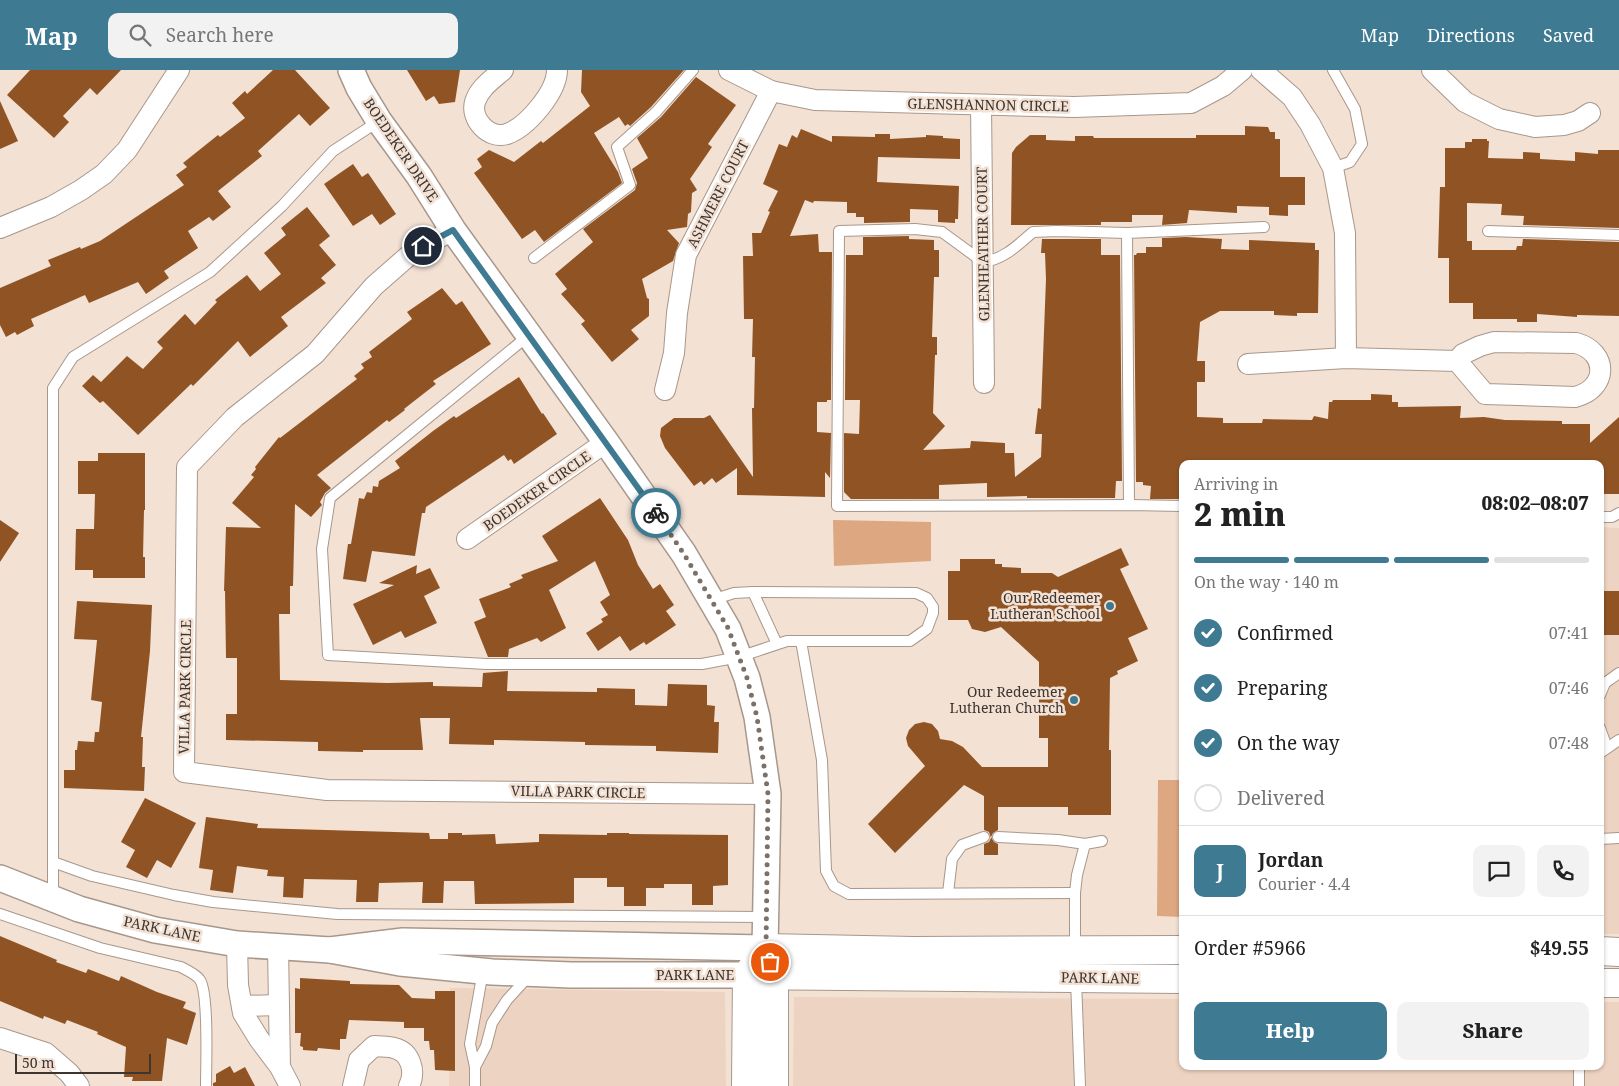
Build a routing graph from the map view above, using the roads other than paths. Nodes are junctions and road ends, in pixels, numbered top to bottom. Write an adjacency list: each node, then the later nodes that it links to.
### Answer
1 (179, 70): 17 (street)
2 (352, 70): 14 (street, BOEDEKER DRIVE)
3 (503, 70): 4 (street)
4 (557, 70)
5 (693, 70): 22 (lane)
6 (729, 70): 11 (street, GLENSHANNON CIRCLE)
7 (1242, 70): 12 (street, GLENSHANNON CIRCLE)
8 (1261, 70): 15 (street)
9 (1333, 70): 15 (lane)
10 (1432, 70): 13 (street)
11 (771, 91): 12 (street, GLENSHANNON CIRCLE); 29 (street, ASHMERE COURT)
12 (981, 106): 23 (street, GLENHEATHER COURT)
13 (1590, 113)
14 (379, 120): 18 (street, BOEDEKER DRIVE); 52 (lane)
15 (1333, 168): 25 (street)
16 (1264, 227): 20 (lane)
17 (0, 228)
18 (453, 230): 24 (street, BOEDEKER DRIVE); 45 (street, VILLA PARK CIRCLE)
19 (1488, 231): 21 (lane)
20 (1127, 233): 23 (lane); 31 (lane)
21 (1619, 235)
22 (534, 258)
23 (983, 262): 28 (street, GLENHEATHER COURT); 31 (lane)
24 (529, 335): 30 (street, BOEDEKER DRIVE); 40 (lane)
25 (1346, 358): 26 (street); 27 (street)
26 (1457, 361): 26 (street)
27 (1248, 364)
28 (984, 383)
29 (665, 390)
30 (606, 442): 35 (street, BOEDEKER CIRCLE); 37 (street, BOEDEKER DRIVE)
31 (1129, 505): 32 (lane)
32 (1179, 506)
33 (1619, 513): 34 (lane)
34 (1604, 517)
35 (467, 539)
36 (753, 592): 37 (lane); 38 (lane); 39 (lane)
37 (712, 600): 40 (street, BOEDEKER DRIVE)
38 (801, 642): 39 (lane); 54 (lane)
39 (777, 644): 40 (lane)
40 (740, 658): 45 (street, BOEDEKER DRIVE)
41 (1619, 673): 42 (lane)
42 (1604, 686)
43 (1619, 740): 44 (lane)
44 (1604, 750)
45 (768, 794): 58 (street, BOEDEKER DRIVE)
46 (984, 837): 54 (lane)
47 (998, 837): 51 (lane)
48 (1619, 838): 49 (lane)
49 (1604, 839)
50 (1102, 841): 51 (lane)
51 (1084, 844): 55 (lane)
52 (53, 862): 56 (lane); 58 (lane)
53 (0, 878): 56 (street, PARK LANE)
54 (948, 893): 55 (lane)
55 (1075, 893): 64 (lane)
56 (53, 899): 59 (street, PARK LANE)
57 (0, 914): 83 (lane)
58 (766, 917): 62 (street, BOEDEKER DRIVE)
59 (238, 944): 61 (street, PARK LANE); 76 (street)
60 (533, 945): 62 (street, PARK LANE); 63 (street, PARK LANE); 68 (street)
61 (278, 946): 63 (street, PARK LANE); 77 (street)
62 (766, 948): 64 (main road, PARK LANE); 70 (main road); 71 (main road, BOEDEKER DRIVE)
63 (330, 950): 68 (street, PARK LANE)
64 (1075, 950): 65 (main road, PARK LANE); 72 (main road)
65 (1179, 950)
66 (1604, 952): 67 (main road)
67 (1619, 952)
68 (483, 971): 69 (street, PARK LANE); 80 (lane)
69 (532, 973): 70 (street, PARK LANE); 80 (lane)
70 (747, 975): 71 (main road, PARK LANE); 88 (main road)
71 (774, 976): 72 (main road, PARK LANE); 89 (main road, BOEDEKER DRIVE)
72 (1076, 978): 73 (main road, PARK LANE); 90 (lane)
73 (1179, 979)
74 (1604, 983): 75 (main road)
75 (1619, 983)
76 (242, 1006): 77 (street); 79 (street)
77 (278, 1006): 79 (street)
78 (0, 1038): 82 (street)
79 (280, 1067): 84 (street)
80 (475, 1067): 87 (lane)
81 (1578, 1070): 91 (lane)
82 (79, 1086)
83 (206, 1086)
84 (290, 1086)
85 (353, 1086): 86 (street)
86 (410, 1086)
87 (475, 1086)
88 (746, 1086)
89 (774, 1086)
90 (1080, 1086)
91 (1579, 1086)

